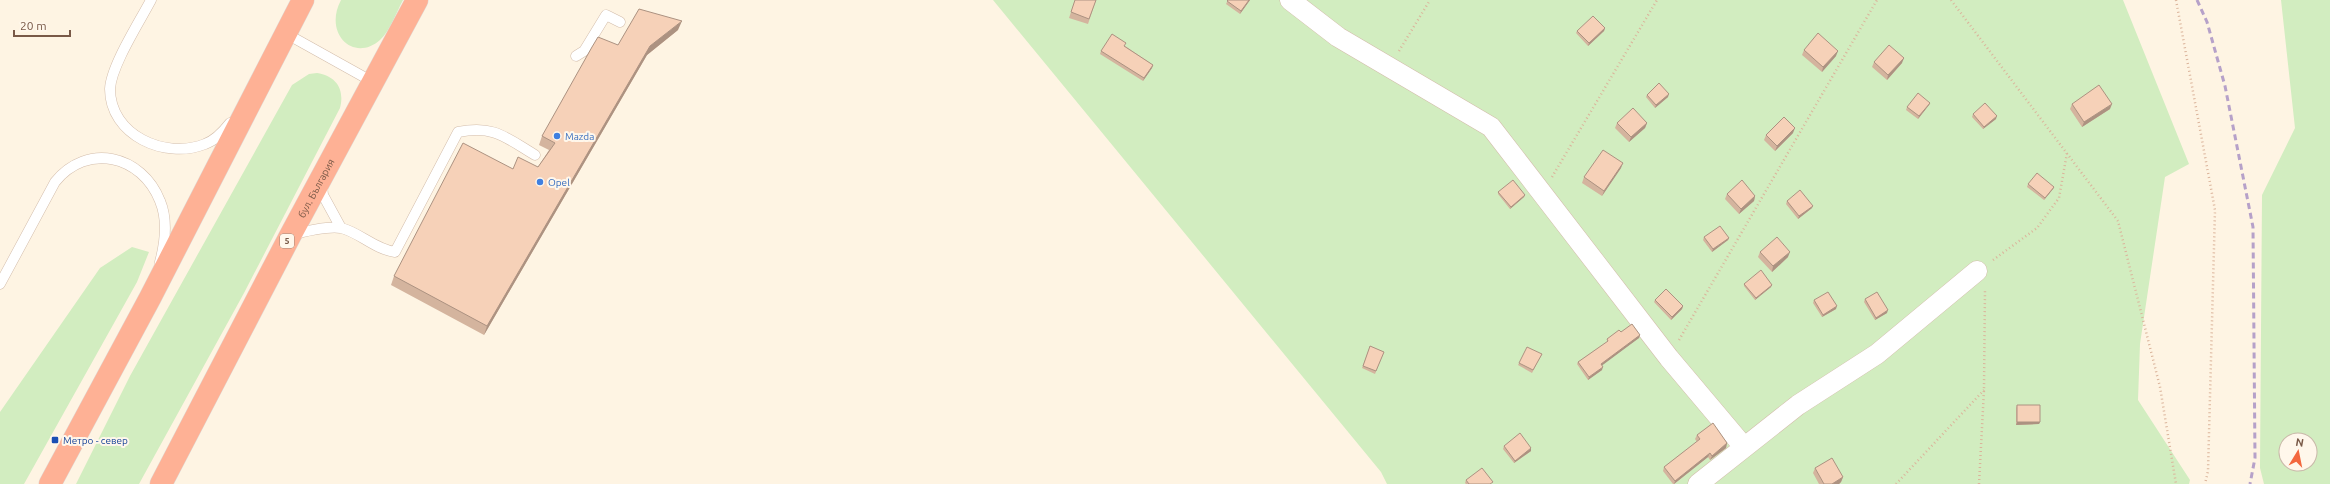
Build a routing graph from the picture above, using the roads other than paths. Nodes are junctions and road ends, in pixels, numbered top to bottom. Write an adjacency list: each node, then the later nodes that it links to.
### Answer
1 (151, 0): 9 (lane)
2 (303, 0): 6 (highway)
3 (418, 0): 8 (highway, бул. България / 5)
4 (1290, 0): 17 (street)
5 (620, 22): 7 (lane)
6 (285, 33): 8 (lane); 9 (highway)
7 (576, 56)
8 (373, 82): 11 (highway, бул. България / 5)
9 (256, 90): 16 (highway)
10 (534, 155): 12 (lane)
11 (321, 178): 12 (lane); 13 (highway, бул. България / 5)
12 (341, 228): 13 (lane)
13 (290, 236): 19 (highway, бул. България / 5)
14 (1977, 271): 17 (street)
15 (0, 284): 16 (lane)
16 (150, 298): 18 (highway)
17 (1744, 447): 20 (street)
18 (50, 484)
19 (161, 484)
20 (1698, 484)

